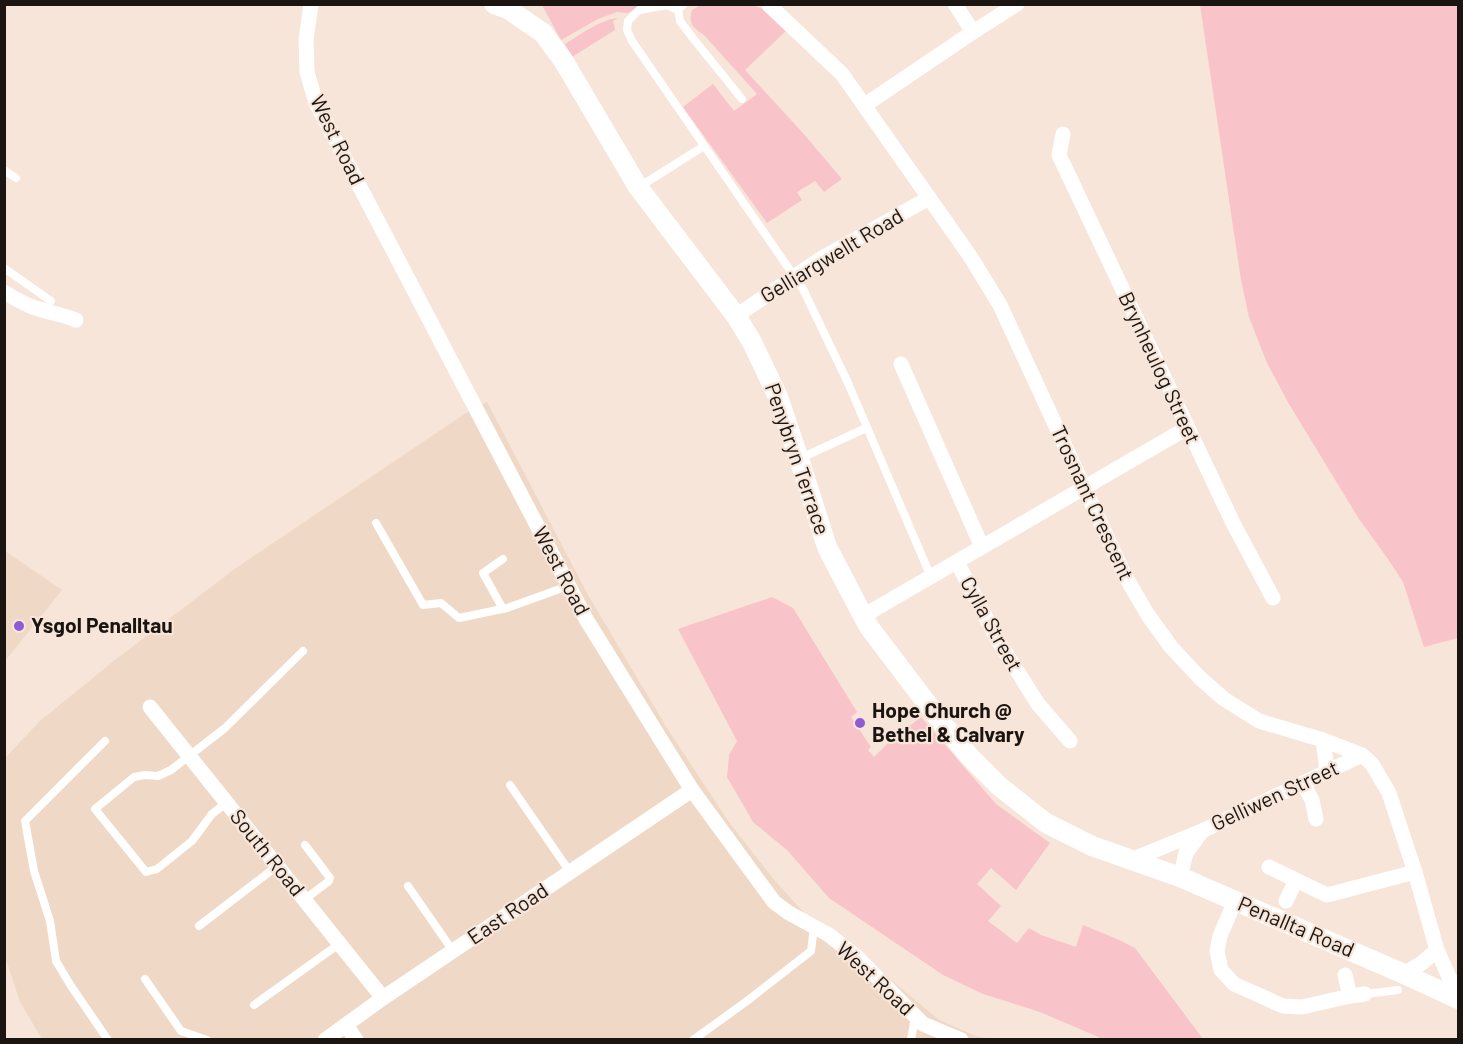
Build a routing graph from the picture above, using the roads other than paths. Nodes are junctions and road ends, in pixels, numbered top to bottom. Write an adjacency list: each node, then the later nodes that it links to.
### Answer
1 (311, 4): 32 (street, West Road)
2 (769, 4): 9 (street, Trosnant Crescent)
3 (955, 4): 7 (street)
4 (1017, 4): 7 (street)
5 (501, 7): 14 (street, Penybryn Terrace)
6 (681, 7): 8 (lane); 11 (lane)
7 (973, 32): 9 (street)
8 (742, 99)
9 (865, 105): 15 (street, Trosnant Crescent)
10 (1063, 134): 24 (street, Brynheulog Street)
11 (704, 147): 14 (lane); 17 (lane)
12 (4, 170): 13 (lane)
13 (16, 178)
14 (638, 187): 20 (street, Penybryn Terrace)
15 (929, 198): 17 (street, Gelliargwellt Road); 26 (street, Trosnant Crescent)
16 (4, 268): 19 (lane)
17 (794, 276): 20 (street, Gelliargwellt Road); 23 (lane)
18 (4, 291): 21 (street)
19 (51, 301)
20 (736, 316): 25 (street, Penybryn Terrace)
21 (76, 320)
22 (901, 364): 28 (street, Cylla Street)
23 (866, 428): 25 (lane); 31 (lane)
24 (1187, 428): 26 (street); 33 (street, Brynheulog Street)
25 (799, 459): 35 (street, Penybryn Terrace)
26 (1084, 488): 28 (street); 38 (street, Trosnant Crescent)
27 (376, 524): 34 (lane)
28 (982, 547): 30 (street)
29 (502, 560): 34 (lane)
30 (957, 562): 31 (street); 40 (street, Cylla Street)
31 (931, 577): 35 (street)
32 (568, 586): 34 (lane); 46 (street, West Road)
33 (1273, 598)
34 (503, 609)
35 (863, 616): 51 (street, Penybryn Terrace)
36 (303, 651): 42 (lane)
37 (150, 707): 42 (street, South Road)
38 (1323, 740): 41 (street, Trosnant Crescent); 43 (street)
39 (105, 741): 77 (lane)
40 (1070, 741)
41 (1362, 755): 43 (street, Gelliwen Street); 55 (street)
42 (189, 756): 47 (street, South Road); 47 (lane)
43 (1327, 771): 44 (street, Gelliwen Street)
44 (1303, 783): 48 (street); 49 (street, Gelliwen Street)
45 (510, 785): 54 (lane)
46 (692, 790): 54 (street, East Road); 63 (street, West Road)
47 (226, 803): 52 (street, South Road)
48 (1316, 819)
49 (1202, 831): 51 (street); 56 (street, Gelliwen Street)
50 (305, 845): 59 (lane)
51 (1131, 860): 56 (street, Penallta Road)
52 (277, 866): 59 (street, South Road); 62 (lane)
53 (1269, 867): 57 (street)
54 (570, 872): 66 (street, East Road)
55 (1415, 872): 57 (street); 65 (street)
56 (1180, 877): 60 (street, Penallta Road)
57 (1296, 880): 61 (street)
58 (408, 886): 66 (lane)
59 (304, 900): 64 (street, South Road)
60 (1235, 901): 69 (street, Penallta Road); 71 (street)
61 (1286, 901)
62 (199, 926)
63 (814, 927): 75 (street, West Road); 81 (lane)
64 (339, 944): 72 (street, South Road); 74 (lane)
65 (1437, 950): 69 (street); 70 (street)
66 (453, 951): 72 (street, East Road)
67 (1345, 975): 71 (street)
68 (145, 979): 78 (lane)
69 (1401, 982): 71 (lane); 73 (street, Penallta Road)
70 (1458, 992)
71 (1357, 995)
72 (383, 998): 76 (street, East Road)
73 (1458, 999)
74 (254, 1005)
75 (916, 1016): 82 (lane); 83 (street, West Road)
76 (346, 1025): 79 (street, East Road); 80 (street)
77 (108, 1040)
78 (207, 1040)
79 (325, 1040)
80 (356, 1040)
81 (693, 1040)
82 (911, 1040)
83 (961, 1040)

